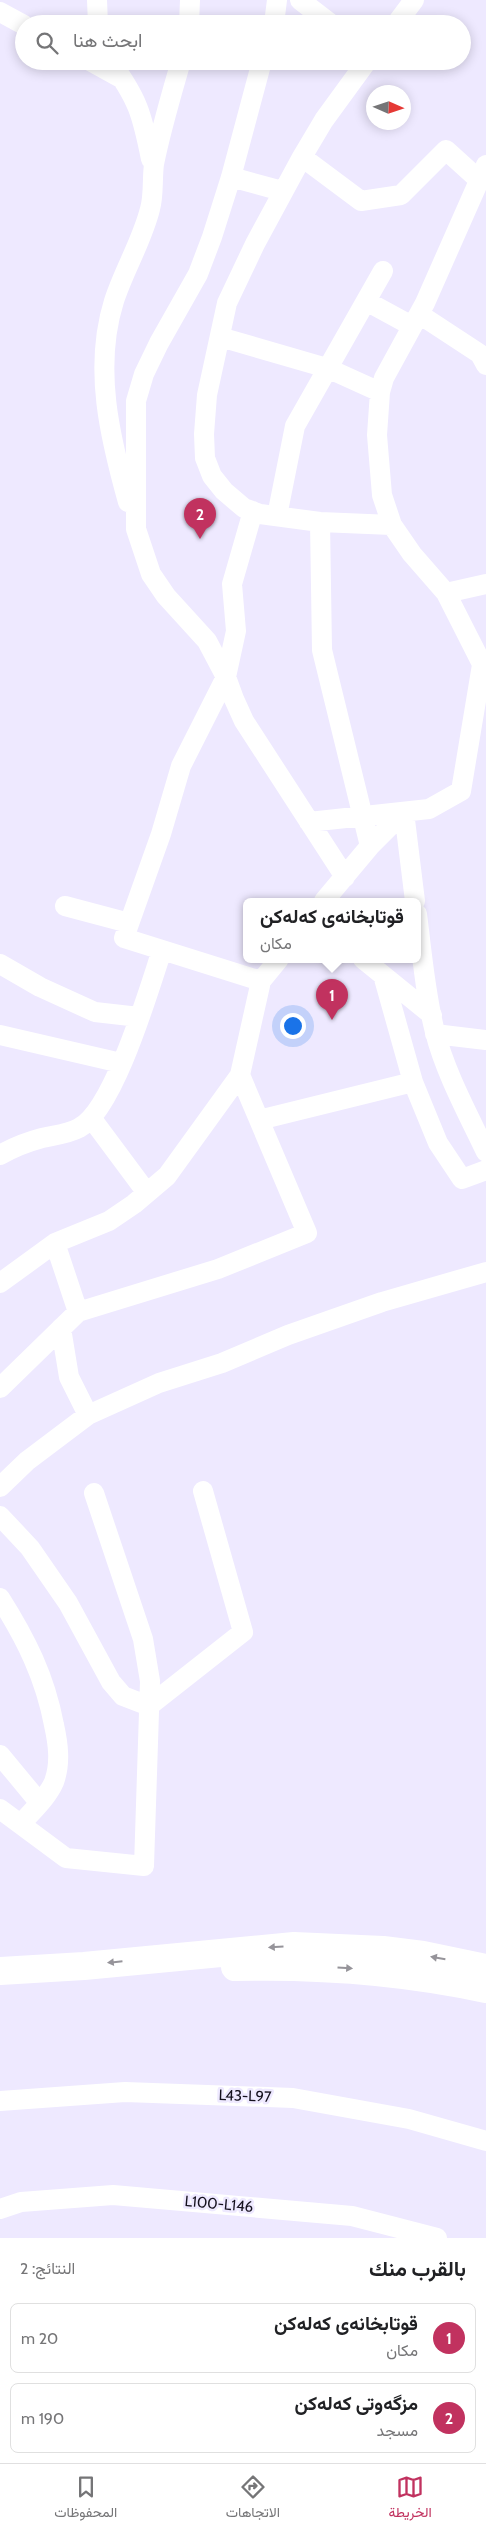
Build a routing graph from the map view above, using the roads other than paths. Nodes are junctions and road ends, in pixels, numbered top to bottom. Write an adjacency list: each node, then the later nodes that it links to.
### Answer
1 (3, 0): 7 (street)
2 (97, 0): 9 (street)
3 (190, 0): 10 (street)
4 (278, 0): 11 (street)
5 (300, 0): 12 (street)
6 (414, 0): 13 (street)
7 (0, 3)
8 (0, 12): 14 (street)
9 (98, 15)
10 (189, 15)
11 (276, 15)
12 (320, 15)
13 (403, 15)
14 (15, 20)
15 (106, 70): 20 (street)
16 (116, 70): 20 (street)
17 (177, 70): 22 (street)
18 (260, 70): 24 (street)
19 (360, 70): 21 (street)
20 (123, 79): 22 (street)
21 (302, 156): 23 (street); 25 (street)
22 (153, 170): 38 (street)
23 (484, 170): 28 (street)
24 (231, 177): 25 (street); 38 (street)
25 (282, 191): 29 (street)
26 (383, 271): 27 (street)
27 (366, 301): 28 (street); 32 (street)
28 (419, 314): 30 (street); 31 (street); 33 (street)
29 (220, 337): 32 (street); 34 (street)
30 (486, 342)
31 (486, 365)
32 (326, 368): 33 (street); 35 (street)
33 (380, 392): 37 (street)
34 (253, 511): 35 (street); 42 (street)
35 (277, 516): 36 (street)
36 (320, 522): 37 (street); 44 (street)
37 (392, 525): 40 (street)
38 (136, 529): 42 (street)
39 (486, 584): 40 (street)
40 (446, 593): 41 (street)
41 (484, 669): 43 (street)
42 (226, 677): 45 (street); 51 (street)
43 (404, 812): 44 (street); 46 (street); 49 (street)
44 (363, 817): 45 (street); 46 (street)
45 (309, 822): 47 (street)
46 (370, 846): 47 (street)
47 (345, 876): 48 (street)
48 (327, 898)
49 (415, 898)
50 (64, 906): 51 (street)
51 (129, 923): 53 (street)
52 (421, 942): 60 (street)
53 (162, 950): 58 (street); 59 (street)
54 (276, 963): 58 (street)
55 (368, 963): 57 (street)
56 (0, 964): 59 (street)
57 (383, 975): 60 (street); 65 (street)
58 (261, 981): 64 (street)
59 (140, 1018): 63 (street)
60 (433, 1024): 62 (street); 68 (street)
61 (0, 1035): 63 (street)
62 (486, 1040)
63 (121, 1062): 66 (street)
64 (240, 1075): 67 (street); 71 (street)
65 (413, 1082): 67 (street); 70 (street)
66 (92, 1118): 69 (street); 71 (street)
67 (259, 1120): 75 (street)
68 (486, 1152)
69 (0, 1155)
70 (486, 1170)
71 (147, 1193): 72 (street)
72 (56, 1243): 74 (street); 75 (street)
73 (486, 1272): 78 (street)
74 (0, 1284)
75 (78, 1312): 76 (street)
76 (60, 1328): 77 (street); 78 (street)
77 (0, 1388)
78 (88, 1415): 79 (street)
79 (0, 1487)
80 (203, 1491): 84 (street)
81 (94, 1493): 84 (street)
82 (0, 1516): 84 (street)
83 (0, 1598): 86 (street)
84 (148, 1706): 88 (street)
85 (0, 1755): 86 (street)
86 (39, 1802): 88 (street)
87 (0, 1809): 88 (street)
88 (21, 1824)
89 (486, 1968): 90 (street, one-way to 90)
90 (0, 1971)
91 (0, 1989): 92 (street, one-way to 92)
92 (486, 1989)
93 (0, 2101): 94 (street, L43-L97)
94 (486, 2141)
95 (0, 2209): 96 (street, L100-L146)
96 (437, 2238)

